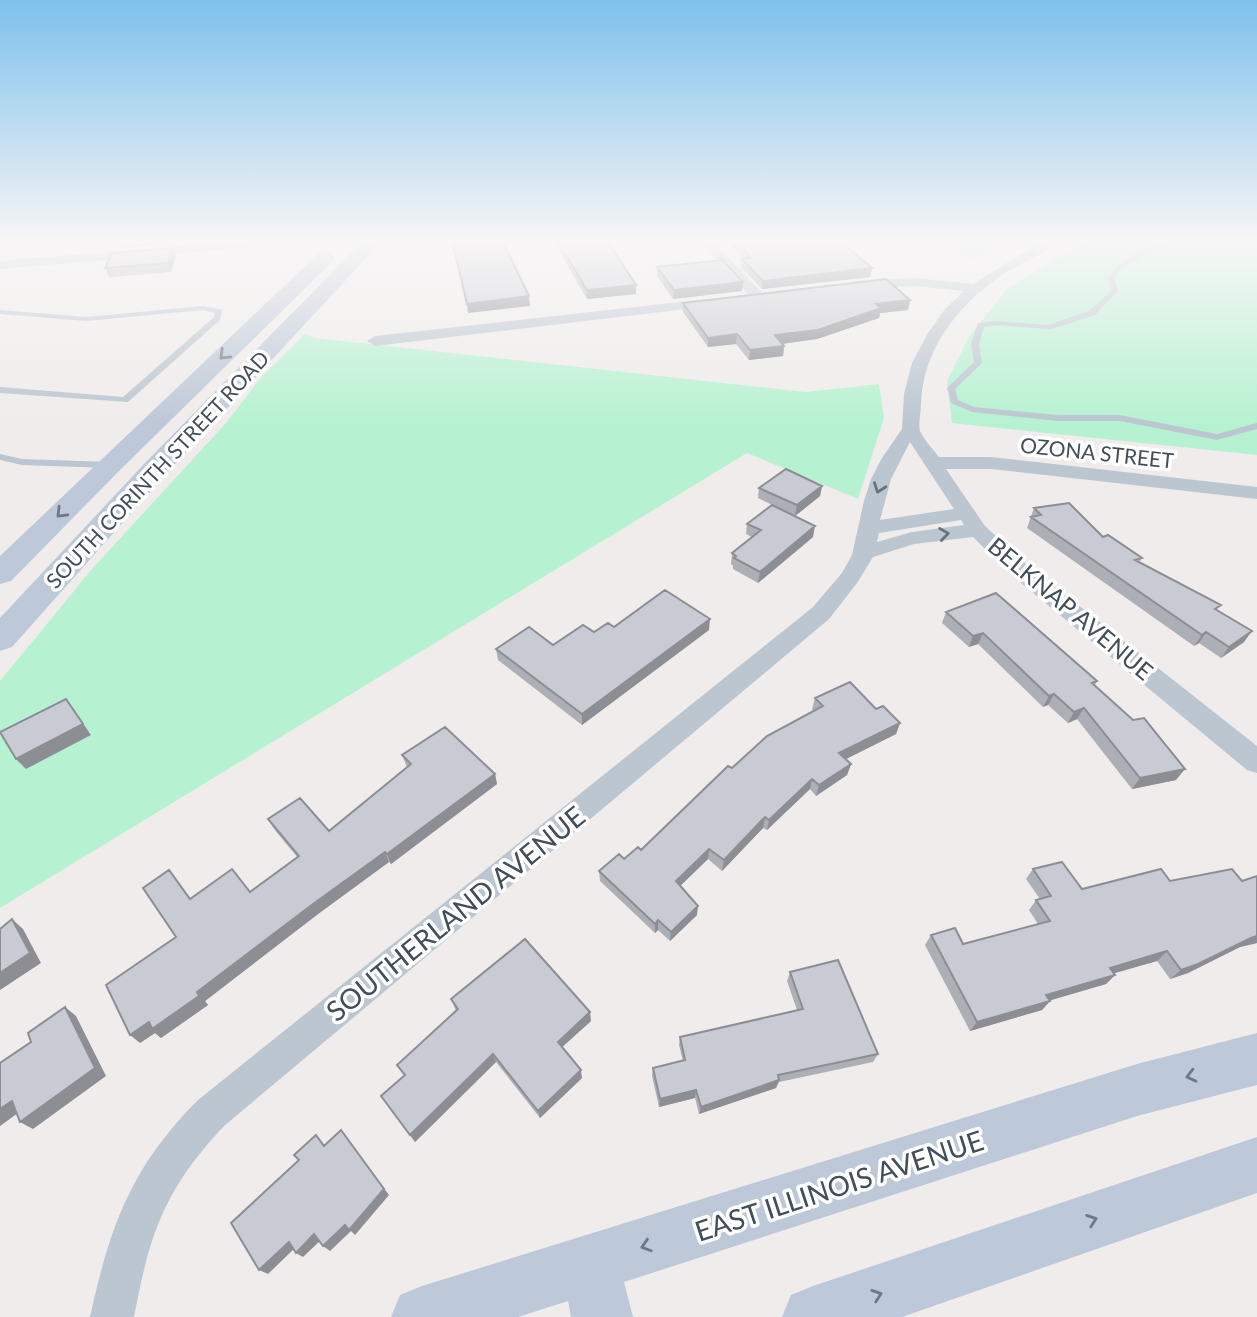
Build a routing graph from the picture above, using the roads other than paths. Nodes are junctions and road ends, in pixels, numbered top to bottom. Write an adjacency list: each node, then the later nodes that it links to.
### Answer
1 (280, 301): 13 (main road, SOUTH CORINTH STREET ROAD, one-way to 13)
2 (315, 301): 14 (main road, SOUTH CORINTH STREET ROAD)
3 (713, 301): 7 (street)
4 (961, 301): 10 (street)
5 (1105, 301): 9 (lane)
6 (0, 312): 8 (lane)
7 (375, 341)
8 (0, 390)
9 (1257, 426)
10 (911, 430): 12 (street, BELKNAP AVENUE); 17 (street, SOUTHERLAND AVENUE, one-way to 17)
11 (0, 457): 13 (lane)
12 (932, 463): 15 (street, OZONA STREET); 16 (street, BELKNAP AVENUE)
13 (109, 465): 14 (main road); 18 (main road, SOUTH CORINTH STREET ROAD, one-way to 18)
14 (156, 468): 19 (main road, SOUTH CORINTH STREET ROAD)
15 (1257, 493)
16 (972, 521): 17 (street); 20 (street, BELKNAP AVENUE)
17 (866, 541): 24 (street, SOUTHERLAND AVENUE)
18 (0, 575)
19 (0, 639)
20 (1257, 762)
21 (1257, 1059): 23 (main road, EAST ILLINOIS AVENUE, one-way to 23)
22 (1257, 1165): 26 (main road, one-way to 22)
23 (596, 1290): 25 (main road, EAST ILLINOIS AVENUE)
24 (111, 1317)
25 (422, 1317)
26 (813, 1317)

